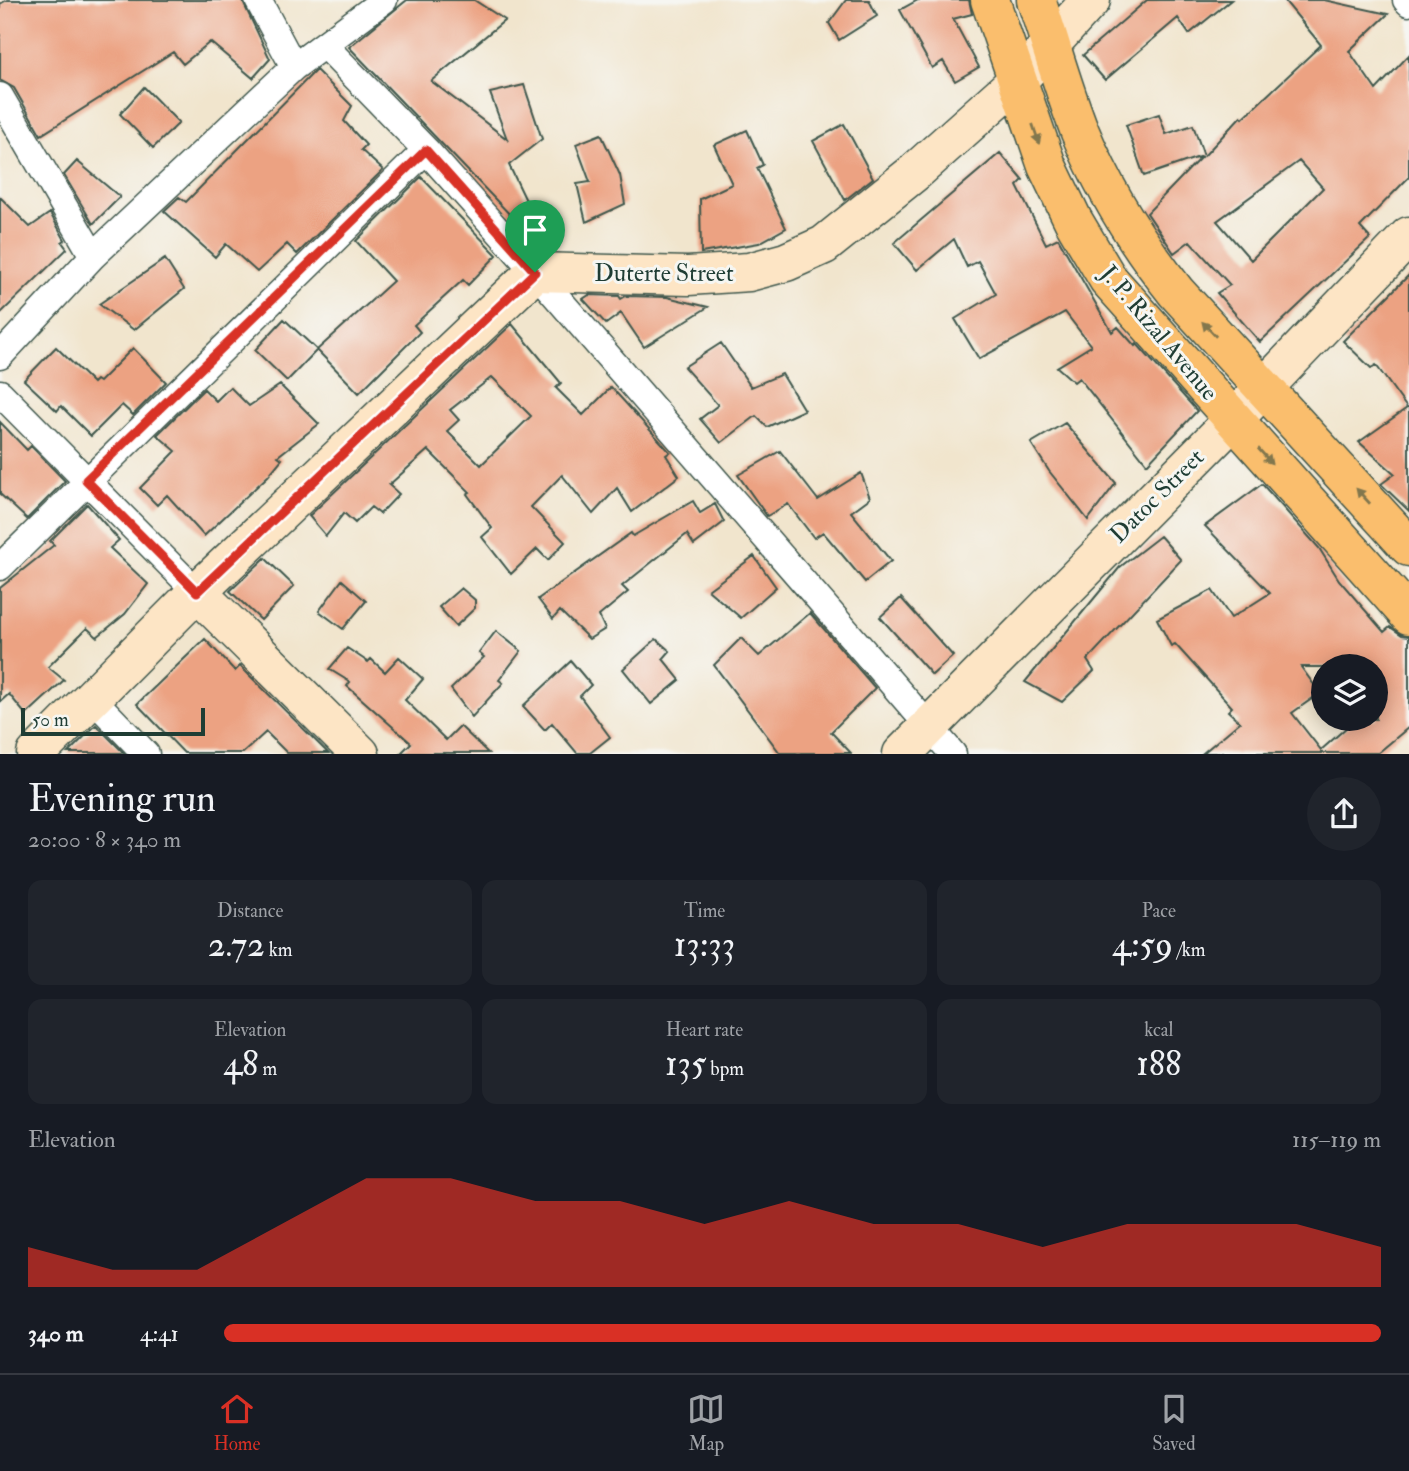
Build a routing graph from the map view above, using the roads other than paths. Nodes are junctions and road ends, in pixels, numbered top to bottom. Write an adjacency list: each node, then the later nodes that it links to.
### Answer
1 (258, 0): 8 (street)
2 (384, 0): 7 (street)
3 (990, 0): 9 (main road, J. P. Rizal Avenue)
4 (1036, 0): 6 (main road, J. P. Rizal Avenue)
5 (1091, 0): 6 (main road, Duterte Street)
6 (1051, 43): 9 (main road, Duterte Street); 16 (main road, J. P. Rizal Avenue, one-way to 6)
7 (324, 45): 8 (street); 11 (street)
8 (295, 67): 13 (street)
9 (1018, 80): 14 (main road, Duterte Street); 18 (main road, J. P. Rizal Avenue, one-way to 18)
10 (0, 96): 13 (street)
11 (426, 150): 14 (street); 19 (street)
12 (1409, 236): 16 (main road, Datoc Street)
13 (93, 256): 15 (street)
14 (535, 272): 22 (main road); 25 (street)
15 (0, 356)
16 (1264, 388): 18 (main road, Datoc Street); 20 (main road, J. P. Rizal Avenue, one-way to 16)
17 (0, 393): 19 (street)
18 (1233, 420): 23 (main road, J. P. Rizal Avenue, one-way to 23); 25 (main road, Datoc Street)
19 (86, 480): 21 (street); 22 (street)
20 (1409, 547)
21 (0, 567)
22 (197, 592): 24 (main road); 28 (main road)
23 (1409, 615)
24 (91, 697): 26 (main road); 27 (street)
25 (927, 745)
26 (36, 754)
27 (146, 754)
28 (360, 754)

